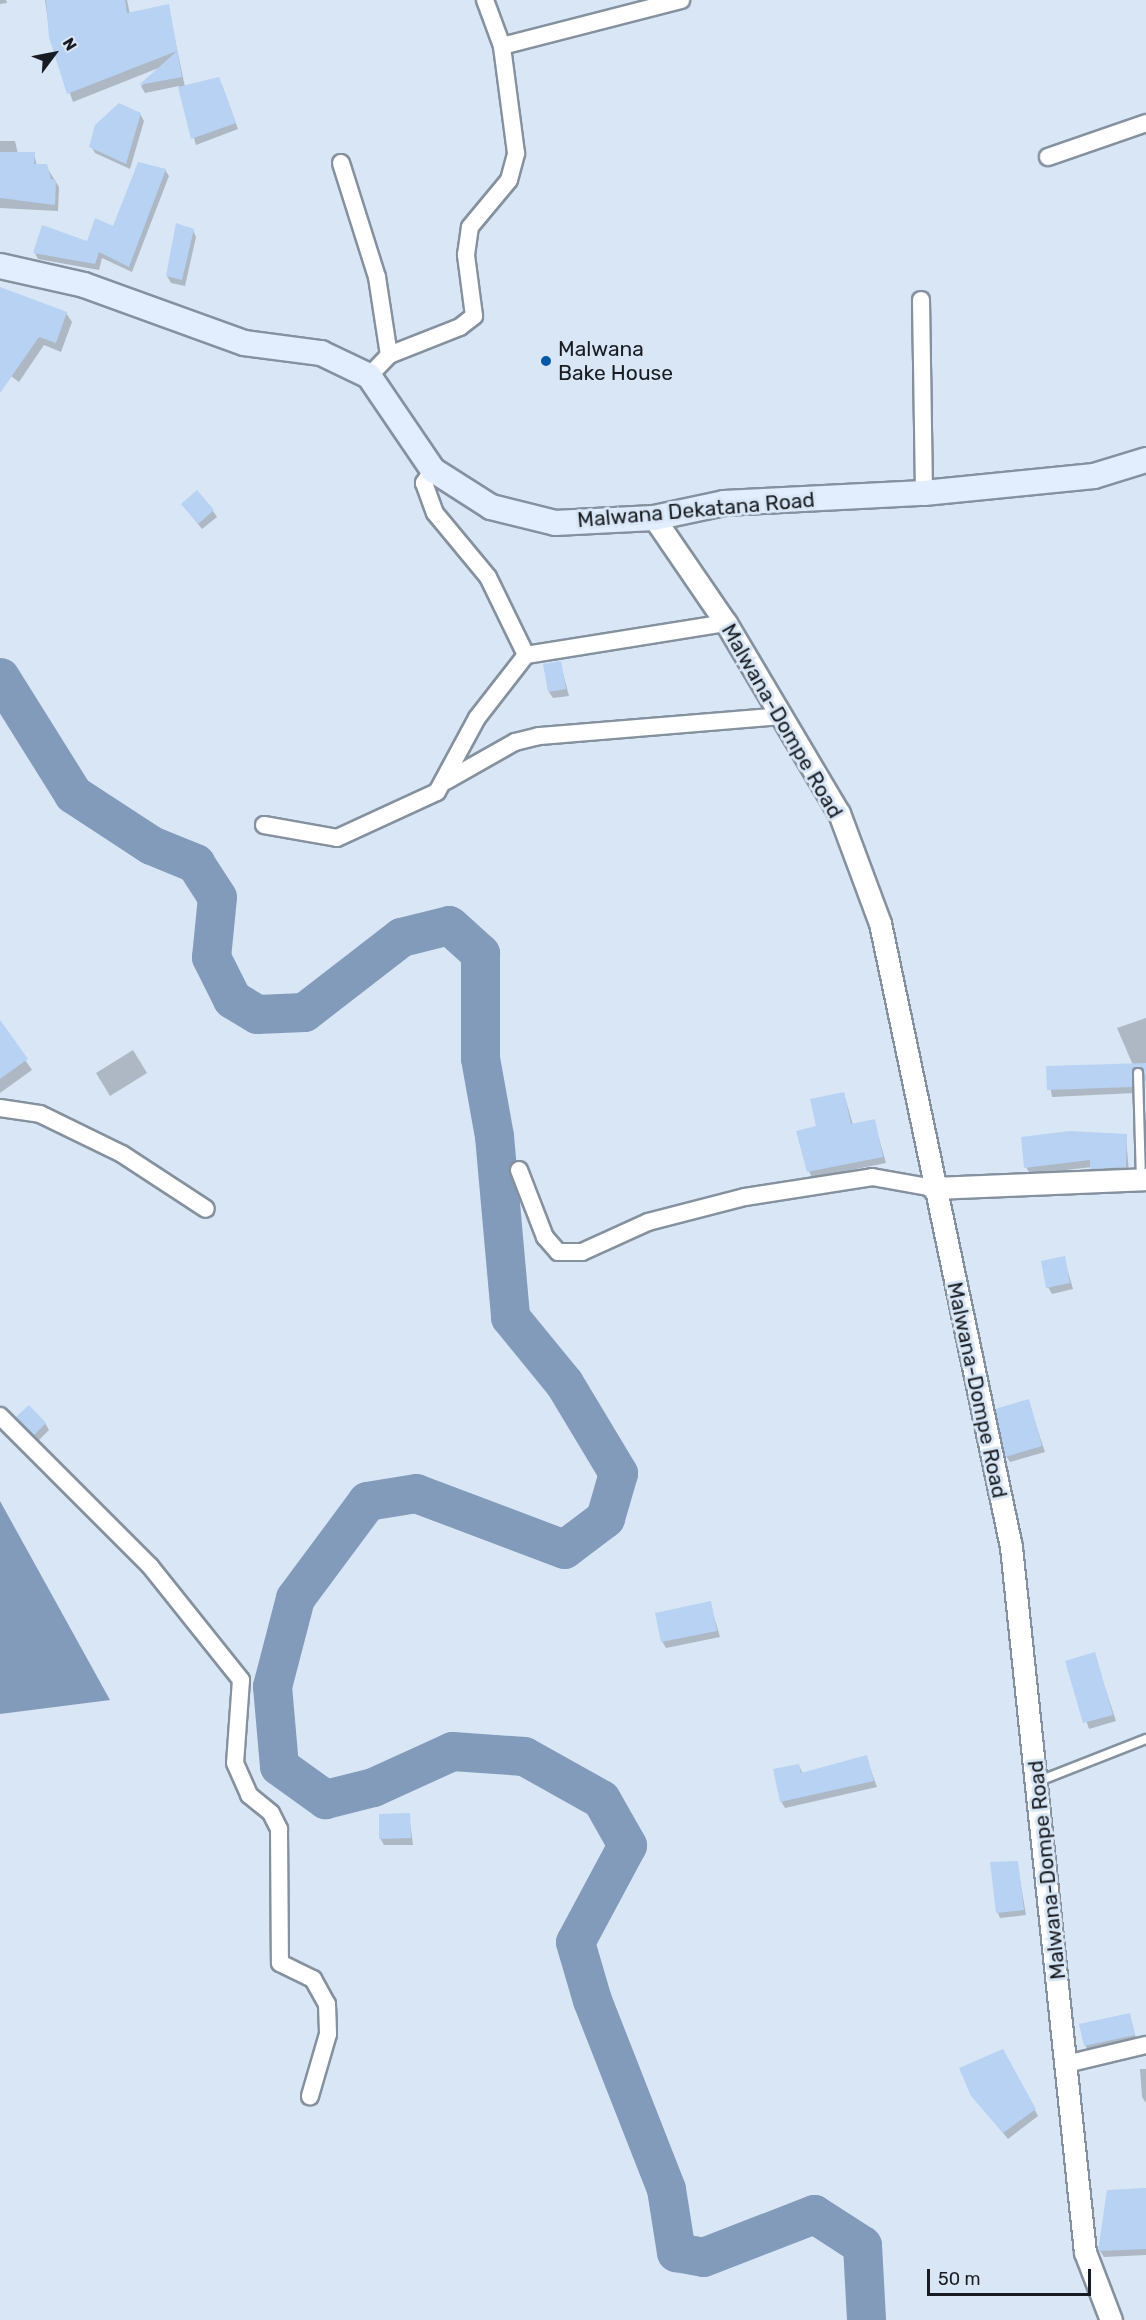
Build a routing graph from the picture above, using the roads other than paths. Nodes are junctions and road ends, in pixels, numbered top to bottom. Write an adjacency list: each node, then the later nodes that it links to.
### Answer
1 (484, 0): 3 (street)
2 (681, 0): 3 (street)
3 (501, 45): 9 (street)
4 (1146, 123): 5 (street)
5 (1048, 157)
6 (341, 163): 9 (street)
7 (0, 266): 10 (main road)
8 (921, 300): 13 (street)
9 (389, 355): 10 (street)
10 (369, 376): 12 (main road, Malwana Dekatana Road)
11 (1146, 460): 13 (main road, Malwana Dekatana Road)
12 (433, 470): 14 (main road, Malwana Dekatana Road); 16 (street)
13 (924, 493): 14 (main road, Malwana Dekatana Road)
14 (654, 518): 15 (street, Malwana-Dompe Road)
15 (726, 623): 16 (street); 17 (street, Malwana-Dompe Road)
16 (526, 655): 18 (street)
17 (782, 716): 18 (street); 24 (street, Malwana-Dompe Road)
18 (446, 781): 19 (street)
19 (264, 825)
20 (1138, 1073): 23 (lane)
21 (0, 1108): 25 (street)
22 (519, 1170): 24 (street)
23 (1143, 1180): 24 (street)
24 (933, 1188): 28 (street, Malwana-Dompe Road)
25 (206, 1209)
26 (0, 1416): 31 (street)
27 (1146, 1739): 28 (lane)
28 (1039, 1781): 30 (street, Malwana-Dompe Road)
29 (1146, 2045): 30 (street)
30 (1066, 2064): 32 (street, Malwana-Dompe Road)
31 (310, 2096)
32 (1111, 2320)

